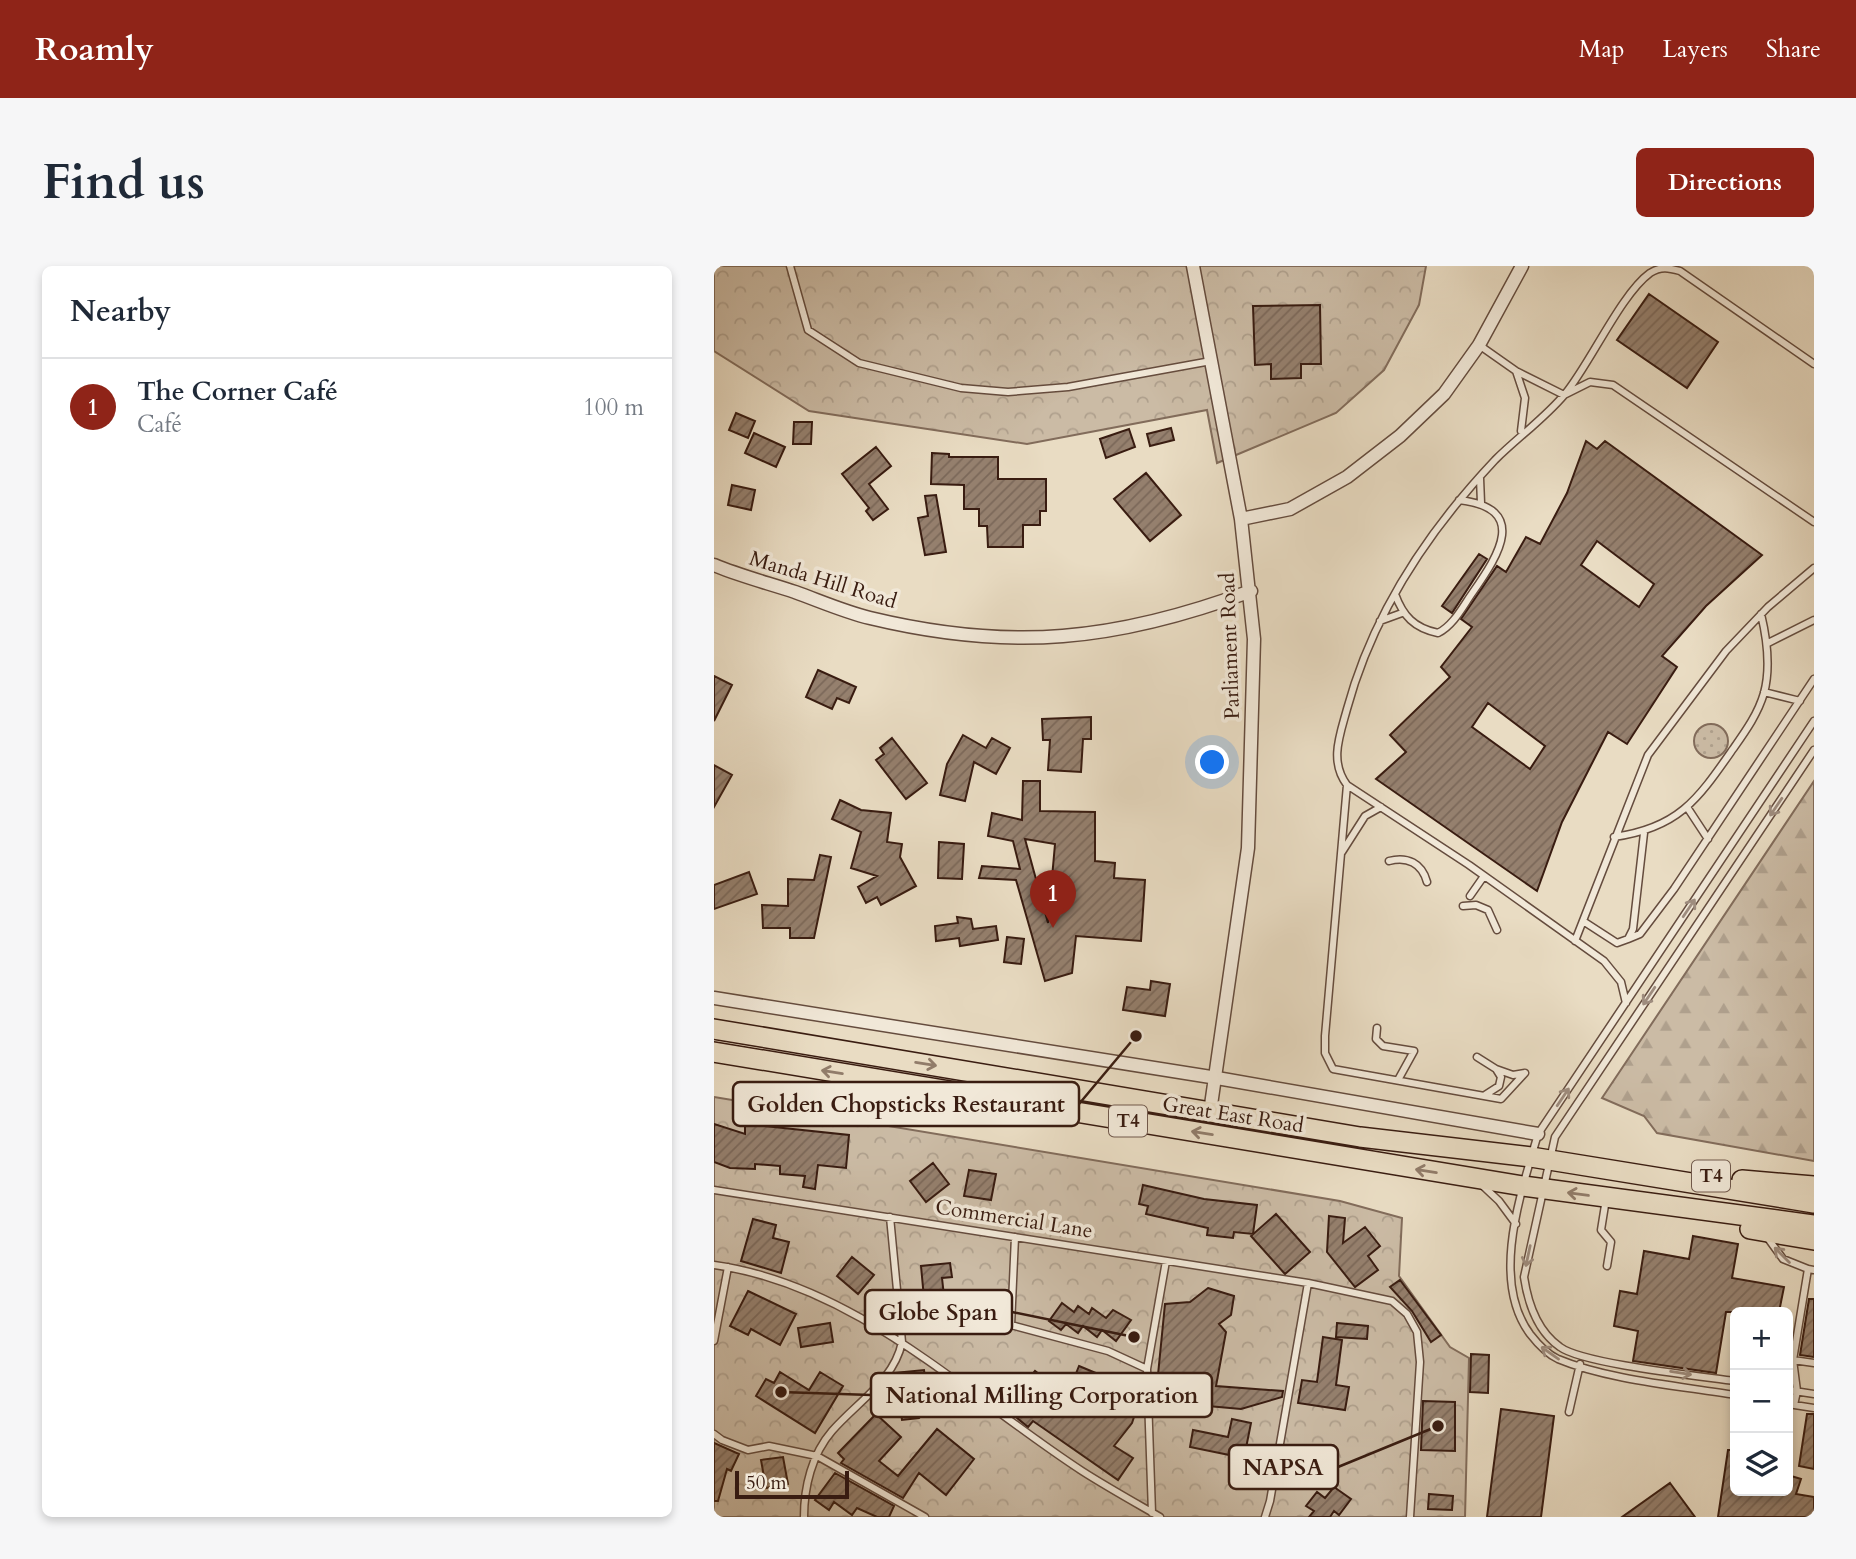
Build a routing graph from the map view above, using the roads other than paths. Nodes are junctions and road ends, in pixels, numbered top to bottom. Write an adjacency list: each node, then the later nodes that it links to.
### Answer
1 (790, 266): 5 (lane)
2 (1193, 266): 5 (street, Parliament Road)
3 (1522, 266): 4 (street)
4 (1479, 345): 7 (lane); 13 (street)
5 (1212, 361): 13 (street, Parliament Road)
6 (1814, 365): 8 (lane)
7 (1516, 371): 8 (lane); 9 (lane)
8 (1564, 395): 9 (lane); 14 (lane)
9 (1521, 433): 10 (lane)
10 (1480, 476): 11 (lane); 12 (lane)
11 (1459, 500): 12 (lane); 18 (lane)
12 (1481, 503): 19 (lane)
13 (1241, 519): 17 (street, Parliament Road)
14 (1814, 522)
15 (714, 565): 17 (street, Manda Hill Road)
16 (1814, 568): 20 (lane)
17 (1251, 591): 54 (street, Parliament Road)
18 (1395, 594): 19 (lane); 22 (lane)
19 (1402, 613): 22 (lane)
20 (1761, 614): 23 (lane); 33 (lane)
21 (1814, 620): 23 (lane)
22 (1379, 621): 29 (lane)
23 (1768, 643): 25 (lane)
24 (1814, 679): 26 (lane)
25 (1764, 692): 26 (lane); 31 (lane)
26 (1800, 701): 34 (lane)
27 (1814, 721): 48 (lane, one-way to 27)
28 (1814, 750): 59 (lane, one-way to 59)
29 (1347, 785): 30 (lane); 35 (lane)
30 (1381, 807): 35 (lane); 37 (lane)
31 (1687, 807): 32 (lane); 34 (lane)
32 (1644, 833): 33 (lane); 45 (lane)
33 (1614, 837): 43 (lane)
34 (1708, 839): 45 (lane)
35 (1341, 853): 55 (lane)
36 (1389, 861): 38 (lane)
37 (1484, 876): 39 (lane); 46 (lane)
38 (1427, 882)
39 (1475, 888): 40 (lane); 42 (lane)
40 (1470, 896)
41 (1463, 906): 42 (lane)
42 (1482, 907): 44 (lane)
43 (1583, 921): 45 (lane); 46 (lane)
44 (1497, 930)
45 (1628, 939)
46 (1575, 941): 48 (lane)
47 (714, 998): 54 (street)
48 (1626, 1003): 58 (lane, one-way to 48)
49 (1377, 1028): 55 (lane)
50 (714, 1029): 57 (main road, Great East Road / T4, one-way to 57)
51 (714, 1052): 62 (main road, Great East Road / T4, one-way to 51)
52 (1477, 1057): 53 (lane)
53 (1496, 1069): 56 (lane); 56 (lane)
54 (1217, 1078): 57 (street, Parliament Road); 58 (street)
55 (1398, 1080): 56 (lane)
56 (1484, 1096)
57 (1210, 1112): 60 (main road, Great East Road / T4)
58 (1538, 1134): 59 (lane); 60 (lane)
59 (1555, 1137): 60 (lane)
60 (1540, 1158): 61 (main road, Great East Road / T4); 64 (lane); 64 (lane)
61 (1609, 1170): 63 (main road, Great East Road / T4); 67 (main road, Great East Road / T4)
62 (1475, 1179): 64 (main road, Great East Road / T4); 70 (lane)
63 (1814, 1186)
64 (1532, 1188): 66 (main road, Great East Road / T4, one-way to 64); 70 (lane); 83 (lane, one-way to 83)
65 (714, 1190): 69 (lane, Commercial Lane)
66 (1606, 1198): 68 (main road, Great East Road / T4); 77 (lane)
67 (1814, 1203)
68 (1662, 1206): 71 (main road, Great East Road / T4); 72 (main road, Great East Road / T4)
69 (890, 1217): 73 (lane, Commercial Lane); 82 (lane)
70 (1516, 1224): 86 (lane, one-way to 70)
71 (1814, 1225)
72 (1762, 1231): 74 (main road, Great East Road / T4); 79 (lane, one-way to 72)
73 (1015, 1237): 75 (lane, Commercial Lane); 87 (lane)
74 (1814, 1240)
75 (1166, 1261): 80 (lane, Commercial Lane); 87 (lane)
76 (714, 1265): 78 (lane)
77 (1607, 1266)
78 (728, 1267): 81 (lane); 82 (lane)
79 (1811, 1270): 84 (lane)
80 (1308, 1283): 103 (lane); 104 (lane, Commercial Lane)
81 (714, 1340)
82 (902, 1342): 98 (lane); 99 (lane)
83 (1582, 1355): 86 (lane); 88 (lane, one-way to 88)
84 (1793, 1360): 85 (lane); 90 (lane)
85 (1814, 1363)
86 (1579, 1366): 91 (lane); 96 (lane)
87 (1147, 1369): 99 (lane)
88 (1730, 1380)
89 (1793, 1391): 90 (lane)
90 (1797, 1391): 92 (lane); 93 (lane)
91 (1730, 1394)
92 (1814, 1394)
93 (1793, 1400)
94 (1793, 1404): 95 (lane)
95 (1814, 1408)
96 (1569, 1412)
97 (714, 1434): 98 (lane)
98 (817, 1456): 100 (lane); 101 (lane)
99 (1152, 1513): 102 (lane)
100 (804, 1517)
101 (925, 1517)
102 (1160, 1517)
103 (1265, 1517)
104 (1410, 1517)

